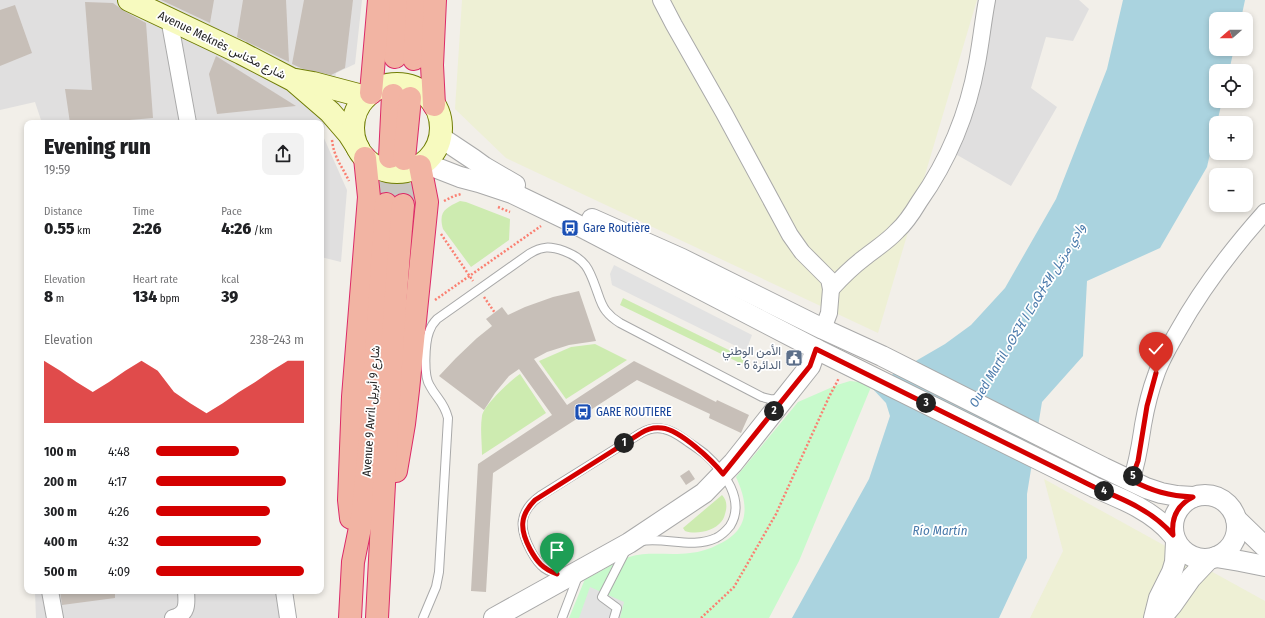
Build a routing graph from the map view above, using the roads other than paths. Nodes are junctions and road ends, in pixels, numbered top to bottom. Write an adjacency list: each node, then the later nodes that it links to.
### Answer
1 (129, 0): 8 (main road, Avenue Meknès شارع مكناس)
2 (379, 0): 10 (highway)
3 (400, 0): 4 (highway)
4 (418, 0)
5 (435, 0): 12 (highway)
6 (661, 0): 18 (street)
7 (986, 0): 18 (street)
8 (169, 18): 9 (main road, Avenue Meknès شارع مكناس); 13 (street)
9 (293, 80): 10 (main road, Avenue Meknès شارع مكناس); 15 (main road, Avenue Meknès شارع مكناس)
10 (368, 95): 12 (main road); 15 (main road)
11 (402, 97): 16 (highway)
12 (434, 105): 14 (main road)
13 (187, 120)
14 (440, 137): 16 (main road); 19 (street)
15 (361, 153): 16 (main road); 31 (highway)
16 (410, 161): 20 (street); 28 (highway)
17 (1265, 212): 23 (street)
18 (831, 289): 19 (street)
19 (823, 329): 23 (street)
20 (816, 349): 21 (street); 26 (street)
21 (788, 394): 22 (street); 42 (lane)
22 (723, 474): 27 (street); 27 (lane); 33 (lane)
23 (1131, 480): 24 (street)
24 (1193, 497): 25 (street); 26 (street)
25 (1236, 519): 29 (street); 30 (street)
26 (1175, 539): 30 (street); 46 (street)
27 (629, 543): 33 (street); 45 (lane)
28 (381, 547): 31 (highway, Avenue 9 Avril شارع 9 أبريل); 41 (highway, Avenue 9 Avril شارع 9 أبريل)
29 (1265, 547)
30 (1212, 558): 32 (street); 47 (street)
31 (353, 562): 40 (highway, Avenue 9 Avril شارع 9 أبريل)
32 (1265, 566)
33 (580, 571): 43 (street); 44 (lane)
34 (51, 594): 37 (street)
35 (186, 594): 38 (street)
36 (284, 594): 39 (street)
37 (55, 618)
38 (174, 618)
39 (288, 618)
40 (350, 618)
41 (378, 618)
42 (423, 618)
43 (494, 618)
44 (562, 618)
45 (614, 618)
46 (1154, 618)
47 (1161, 618)

